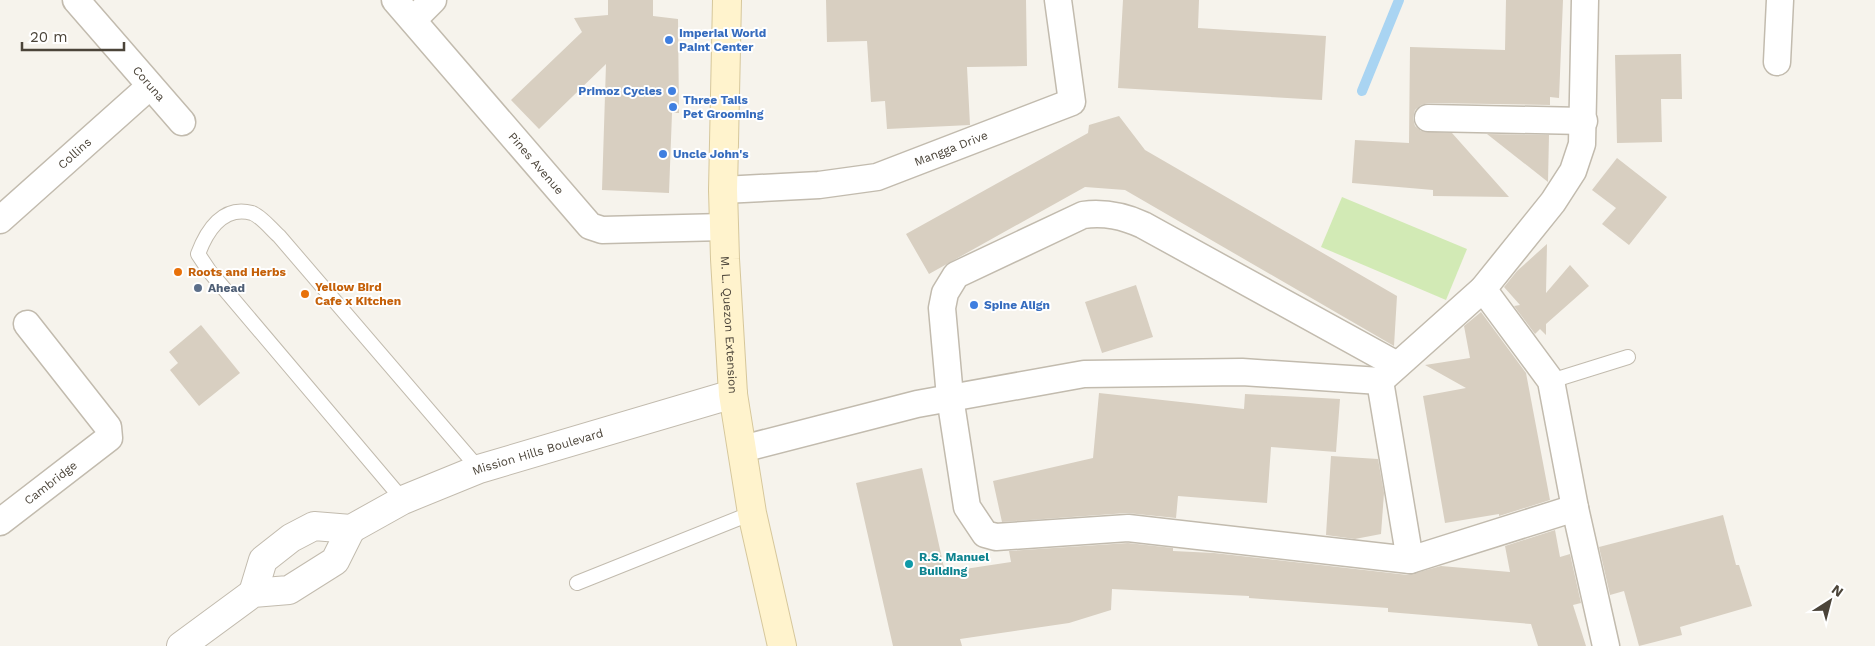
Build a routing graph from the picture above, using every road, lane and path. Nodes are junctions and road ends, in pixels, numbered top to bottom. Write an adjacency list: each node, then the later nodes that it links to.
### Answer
1 (76, 0): 10 (street, Coruna)
2 (395, 0): 8 (street, Pines Avenue)
3 (433, 0): 8 (street)
4 (727, 0): 14 (main road, M. L. Quezon Extension)
5 (1058, 0): 14 (street, Mangga Drive)
6 (1586, 0): 12 (street)
7 (1780, 0): 9 (street)
8 (413, 20): 16 (street, Pines Avenue)
9 (1778, 62)
10 (149, 87): 13 (street, Coruna); 15 (street, Collins)
11 (1428, 118): 12 (street)
12 (1584, 120): 17 (street)
13 (182, 122)
14 (723, 190): 16 (main road, M. L. Quezon Extension)
15 (0, 220)
16 (724, 227): 22 (main road, M. L. Quezon Extension)
17 (1483, 289): 20 (street); 21 (street)
18 (27, 324): 29 (street, Cambridge)
19 (1628, 357): 21 (lane)
20 (1389, 373): 23 (street); 23 (street); 31 (street)
21 (1551, 381): 27 (street)
22 (733, 394): 24 (main road, M. L. Quezon Extension); 25 (street, Mission Hills Boulevard)
23 (950, 397): 24 (street); 31 (street)
24 (742, 449): 28 (main road, M. L. Quezon Extension)
25 (479, 468): 26 (street, Mission Hills Boulevard); 26 (lane)
26 (403, 500): 30 (street, Mission Hills Boulevard)
27 (1575, 508): 31 (street); 36 (street)
28 (752, 513): 32 (lane); 35 (main road, M. L. Quezon Extension)
29 (0, 522)
30 (351, 529): 33 (street); 33 (street)
31 (1410, 560)
32 (577, 583)
33 (253, 593): 34 (street)
34 (180, 646)
35 (782, 646)
36 (1606, 646)

